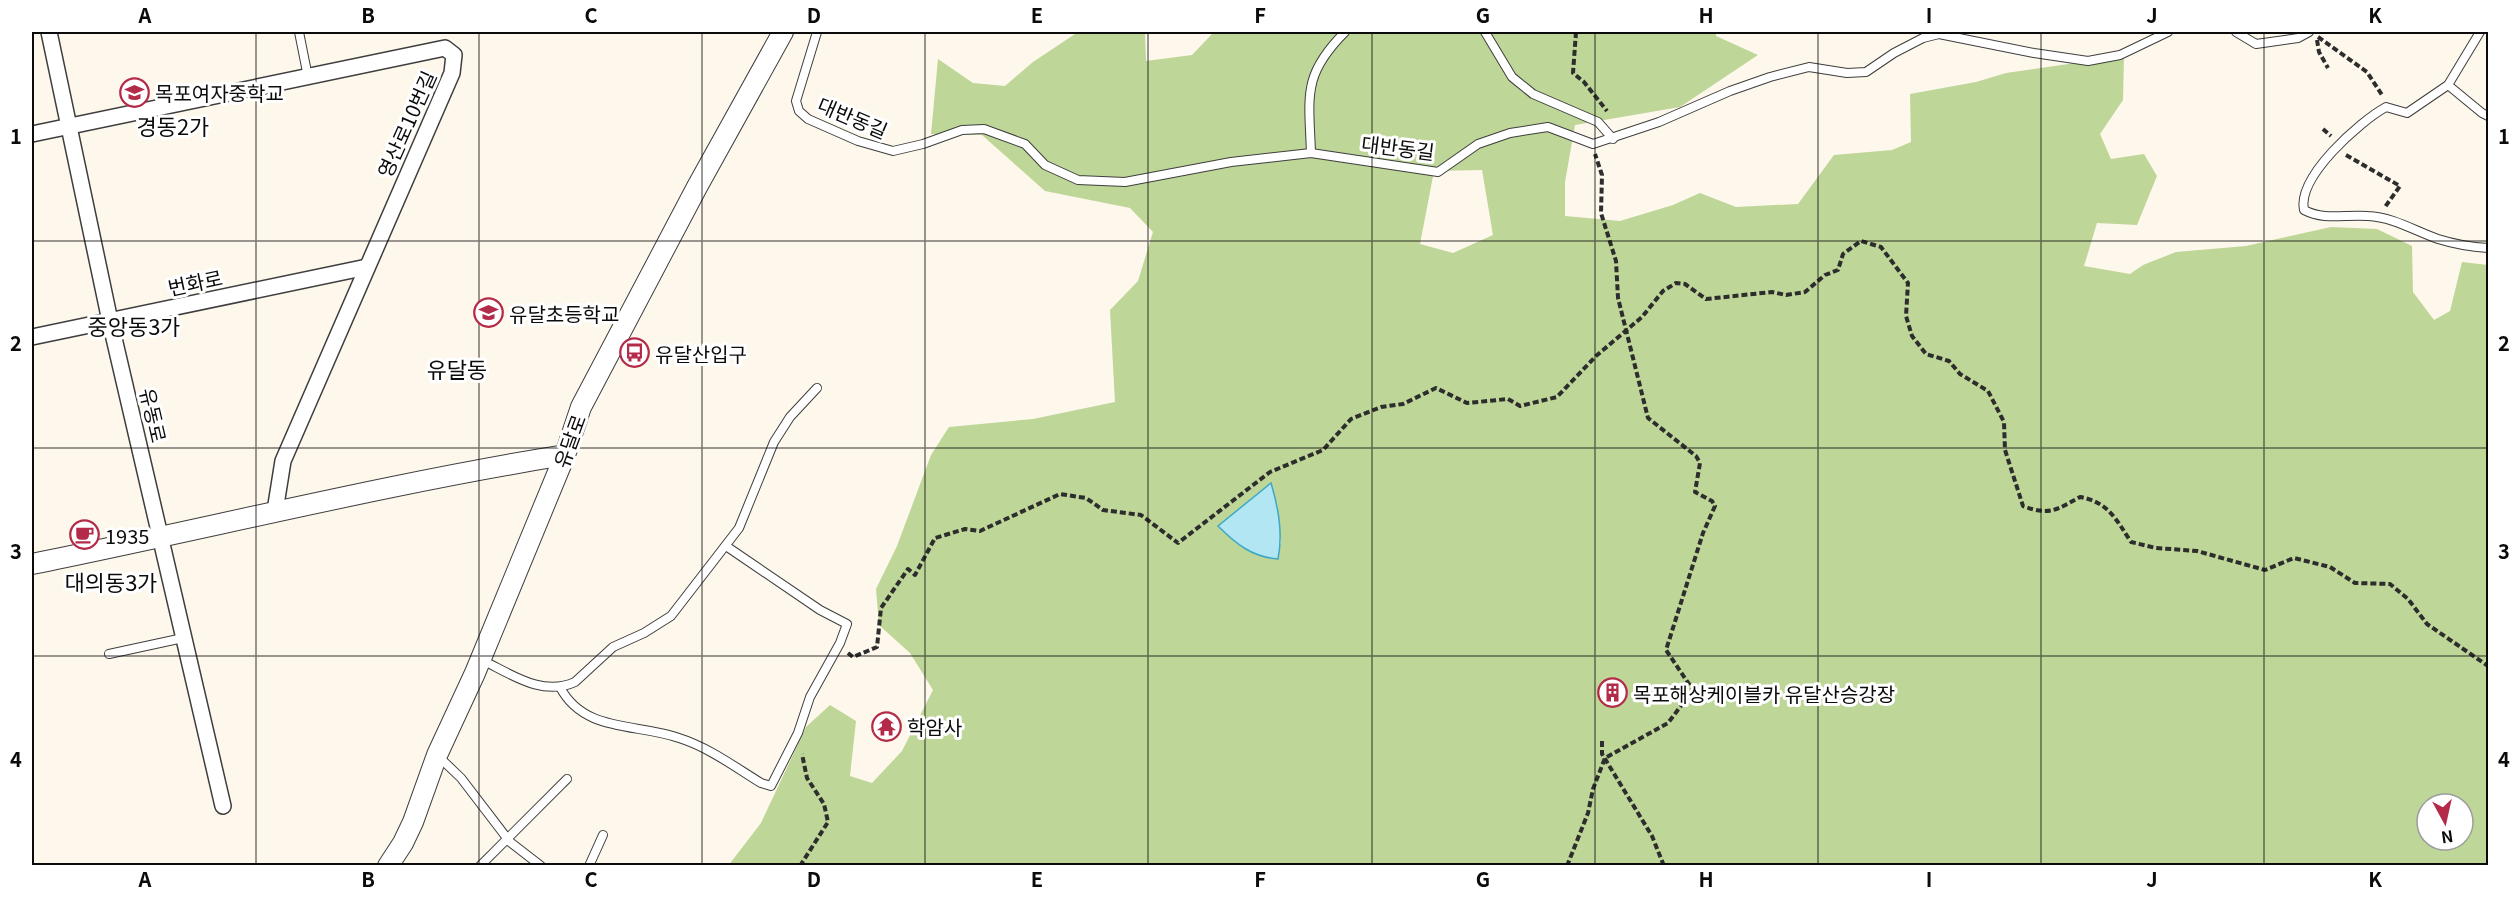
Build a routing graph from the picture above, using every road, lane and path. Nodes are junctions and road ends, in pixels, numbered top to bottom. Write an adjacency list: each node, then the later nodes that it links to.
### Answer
1 (49, 32): 18 (street, 유동로)
2 (299, 32): 13 (lane)
3 (783, 32): 31 (street, 유달로)
4 (817, 32): 23 (lane, 대반동길)
5 (1345, 32): 23 (lane)
6 (1485, 32): 20 (lane)
7 (1576, 32): 16 (path)
8 (2168, 32): 20 (lane)
9 (2236, 32): 11 (lane)
10 (2480, 32): 14 (lane)
11 (2311, 33): 12 (path); 15 (path)
12 (2328, 68)
13 (309, 77): 18 (street, 영산로10번길); 26 (street, 영산로10번길)
14 (2448, 84): 15 (lane); 17 (lane)
15 (2386, 107): 22 (lane)
16 (1607, 111)
17 (2488, 116)
18 (69, 126): 19 (street, 영산로10번길); 27 (street, 유동로)
19 (32, 134)
20 (1613, 139): 21 (lane)
21 (1591, 145): 23 (lane, 대반동길); 28 (path)
22 (2335, 149): 24 (path); 24 (lane)
23 (1311, 153)
24 (2377, 218): 25 (lane)
25 (2488, 248)
26 (367, 267): 27 (street, 번화로); 32 (street, 영산로10번길)
27 (110, 321): 29 (street, 번화로); 33 (street, 유동로)
28 (1627, 328): 37 (path); 40 (path); 45 (path)
29 (32, 337)
30 (817, 388): 34 (lane)
31 (565, 455): 32 (street); 39 (street, 유달로)
32 (275, 511): 33 (street)
33 (161, 537): 35 (street); 36 (street, 유동로)
34 (726, 546): 37 (lane); 41 (lane)
35 (32, 564)
36 (183, 638): 38 (lane); 47 (street, 유동로)
37 (840, 643): 42 (lane)
38 (109, 654)
39 (481, 659): 41 (lane); 44 (street, 유달로)
40 (2488, 666)
41 (560, 687): 42 (lane)
42 (798, 733): 54 (path)
43 (1602, 741): 45 (path)
44 (437, 755): 49 (lane); 50 (street, 유달로)
45 (1605, 758): 55 (path); 56 (path)
46 (567, 779): 49 (lane)
47 (223, 806)
48 (603, 835): 53 (lane)
49 (507, 839): 51 (lane); 52 (lane)
50 (388, 866)
51 (480, 866)
52 (541, 866)
53 (589, 866)
54 (800, 866)
55 (1567, 866)
56 (1664, 866)

